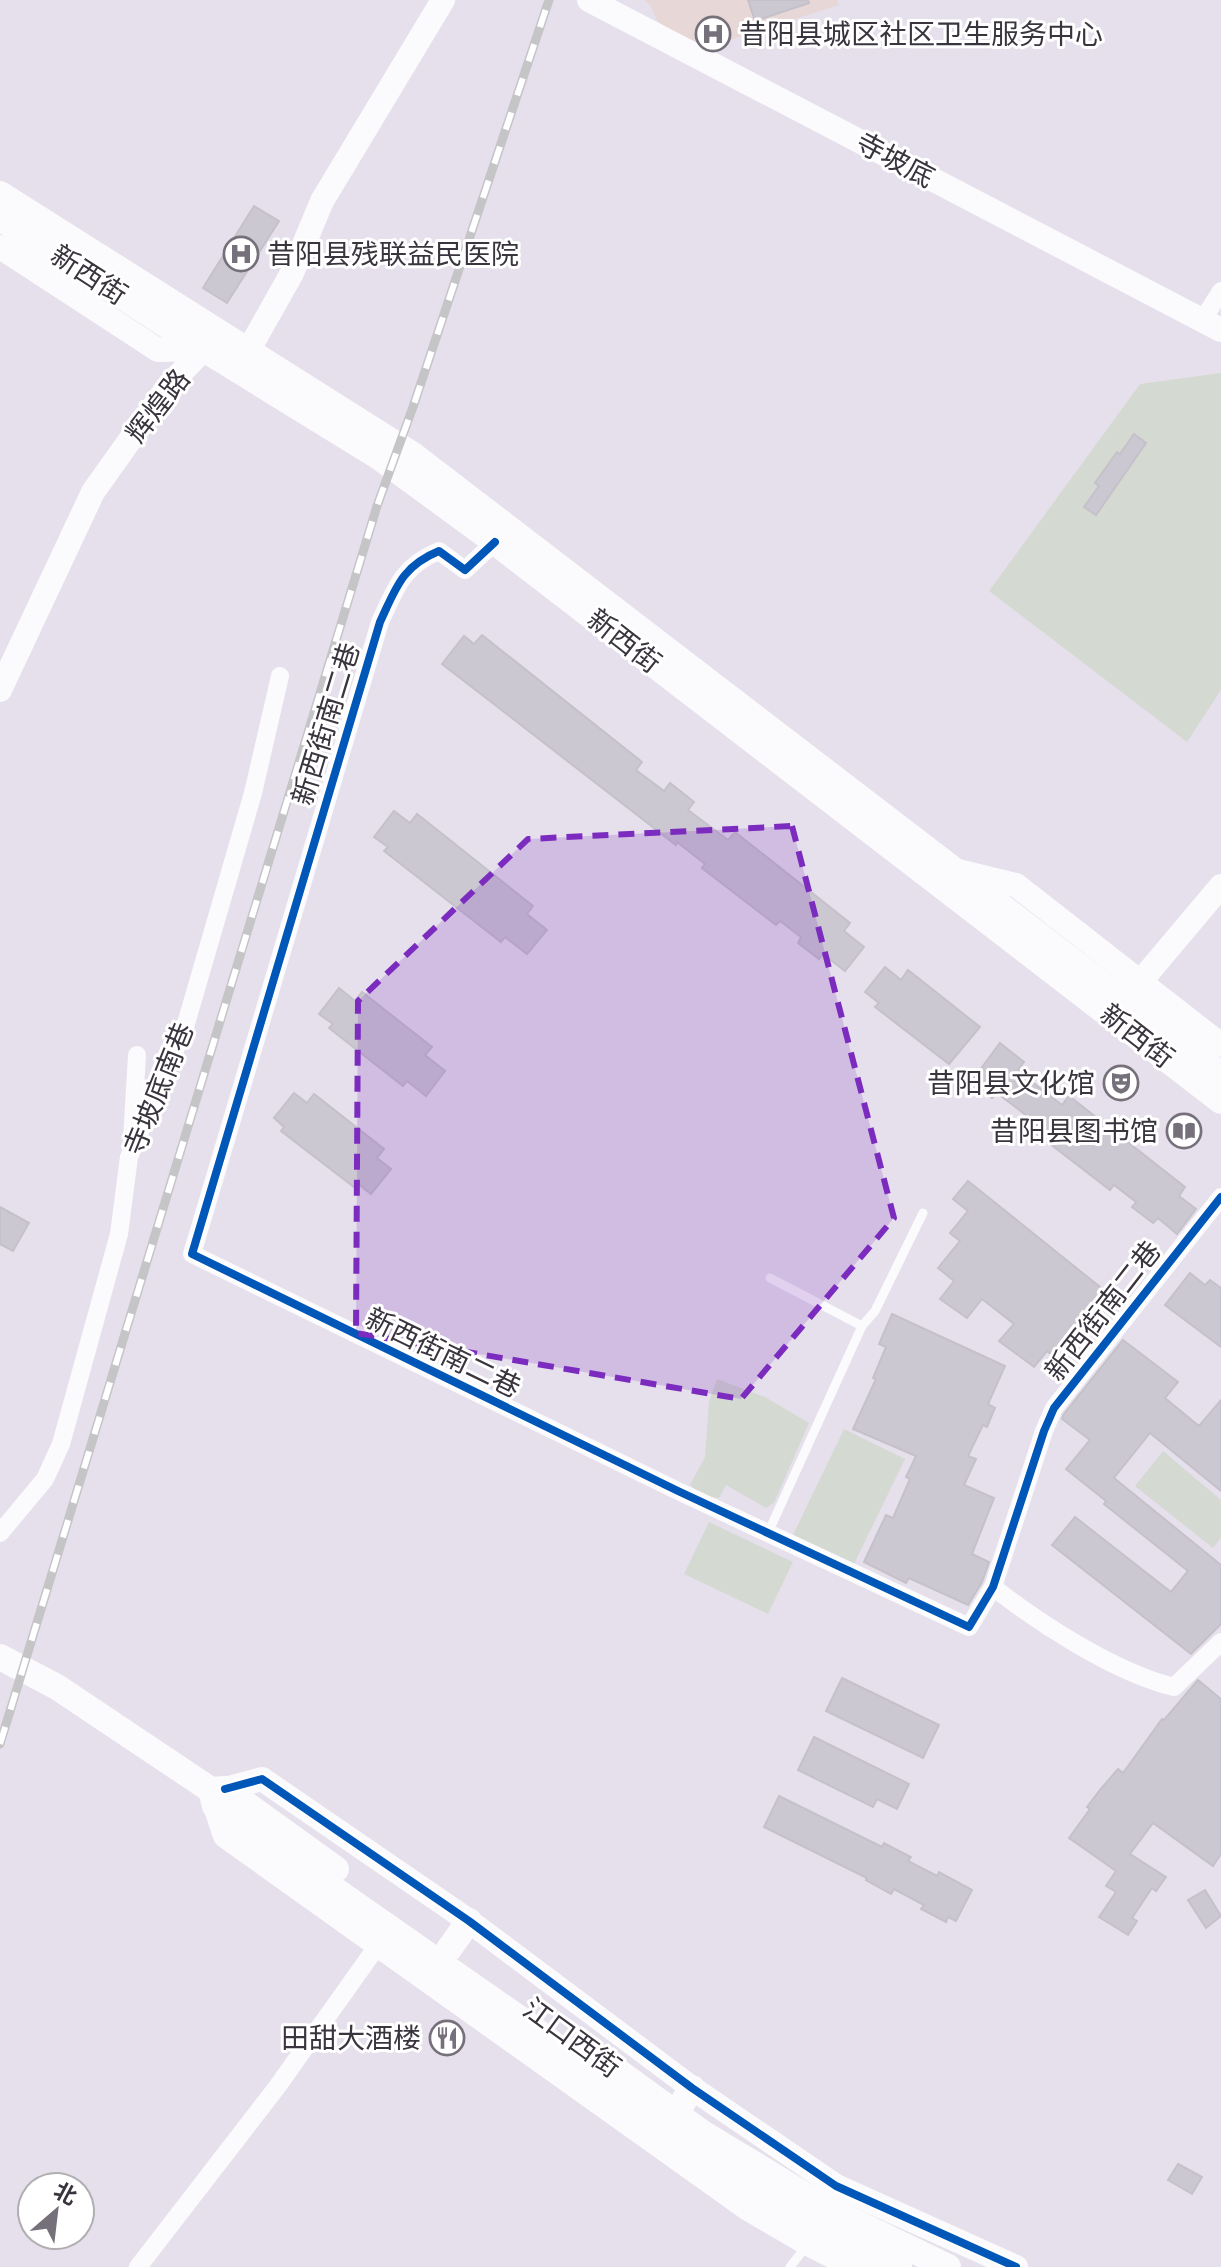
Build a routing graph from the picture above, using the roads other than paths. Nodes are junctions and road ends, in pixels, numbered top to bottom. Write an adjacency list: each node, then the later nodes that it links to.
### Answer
1 (443, 0): 9 (street)
2 (589, 0): 7 (street, 寺坡底)
3 (0, 194): 9 (main road, 新西街)
4 (0, 218): 8 (main road, 新西街)
5 (0, 247): 8 (street)
6 (1221, 291): 7 (street)
7 (1211, 325)
8 (204, 349): 9 (street, 辉煌路); 10 (main road, 新西街); 12 (street, 辉煌路)
9 (248, 351): 14 (main road, 新西街)
10 (495, 542): 18 (main road, 新西街); 25 (street, 新西街南二巷)
11 (280, 676): 19 (street, 寺坡底南巷)
12 (0, 690)
13 (1221, 886): 14 (street)
14 (1132, 991): 15 (street); 17 (main road, 新西街)
15 (1221, 1045)
16 (137, 1055): 19 (street)
17 (1221, 1075)
18 (1221, 1101)
19 (129, 1157): 24 (street, 寺坡底南巷)
20 (1221, 1197): 26 (street, 新西街南二巷)
21 (923, 1213): 23 (lane)
22 (770, 1278): 23 (lane)
23 (862, 1326): 25 (lane)
24 (0, 1533)
25 (768, 1533): 26 (street, 新西街南二巷)
26 (993, 1587): 27 (street)
27 (1221, 1642)
28 (0, 1657): 29 (main road, 江口西街)
29 (217, 1795): 30 (street); 31 (street); 32 (main road, 江口西街)
30 (469, 1921): 32 (main road); 33 (street)
31 (378, 1945): 32 (street); 36 (street)
32 (441, 1966): 34 (main road, 江口西街); 34 (main road, 江口西街)
33 (692, 2088): 34 (main road); 35 (street)
34 (668, 2132): 35 (main road, 江口西街)
35 (822, 2216): 37 (lane); 38 (street); 39 (main road, 江口西街); 40 (main road, 江口西街); 41 (street)
36 (138, 2267)
37 (790, 2267)
38 (854, 2267)
39 (899, 2267)
40 (948, 2267)
41 (1016, 2267)

